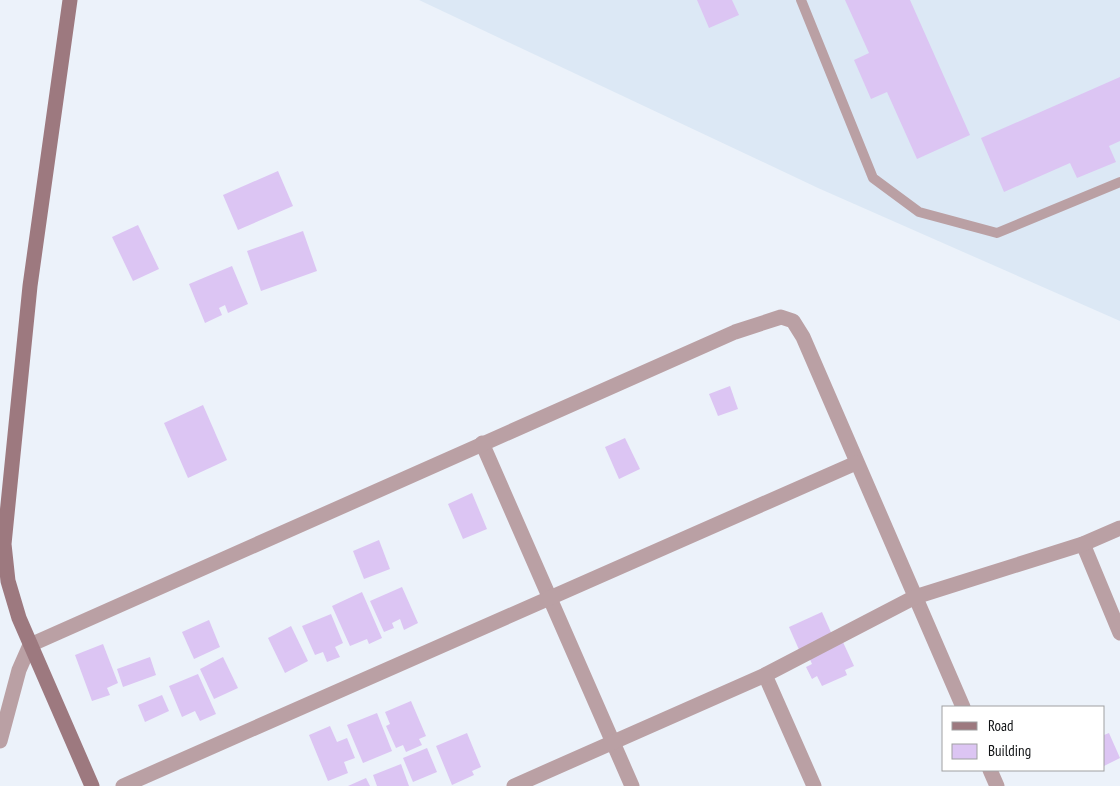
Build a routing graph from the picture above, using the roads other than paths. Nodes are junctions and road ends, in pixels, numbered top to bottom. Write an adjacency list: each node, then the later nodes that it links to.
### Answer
1 (70, 0): 11 (main road)
2 (801, 0): 3 (lane)
3 (1120, 182)
4 (482, 443): 5 (street); 8 (street); 11 (street)
5 (856, 463): 8 (street); 9 (street)
6 (1120, 528): 7 (street)
7 (1083, 544): 9 (street); 10 (street)
8 (549, 597): 15 (street); 18 (street)
9 (915, 597): 12 (street); 13 (street)
10 (1120, 633)
11 (30, 645): 14 (street); 17 (main road)
12 (765, 675): 15 (street); 21 (street)
13 (963, 706)
14 (0, 741)
15 (612, 742): 19 (street); 20 (street)
16 (990, 771): 22 (street)
17 (92, 786)
18 (123, 786)
19 (514, 786)
20 (632, 786)
21 (814, 786)
22 (997, 786)

